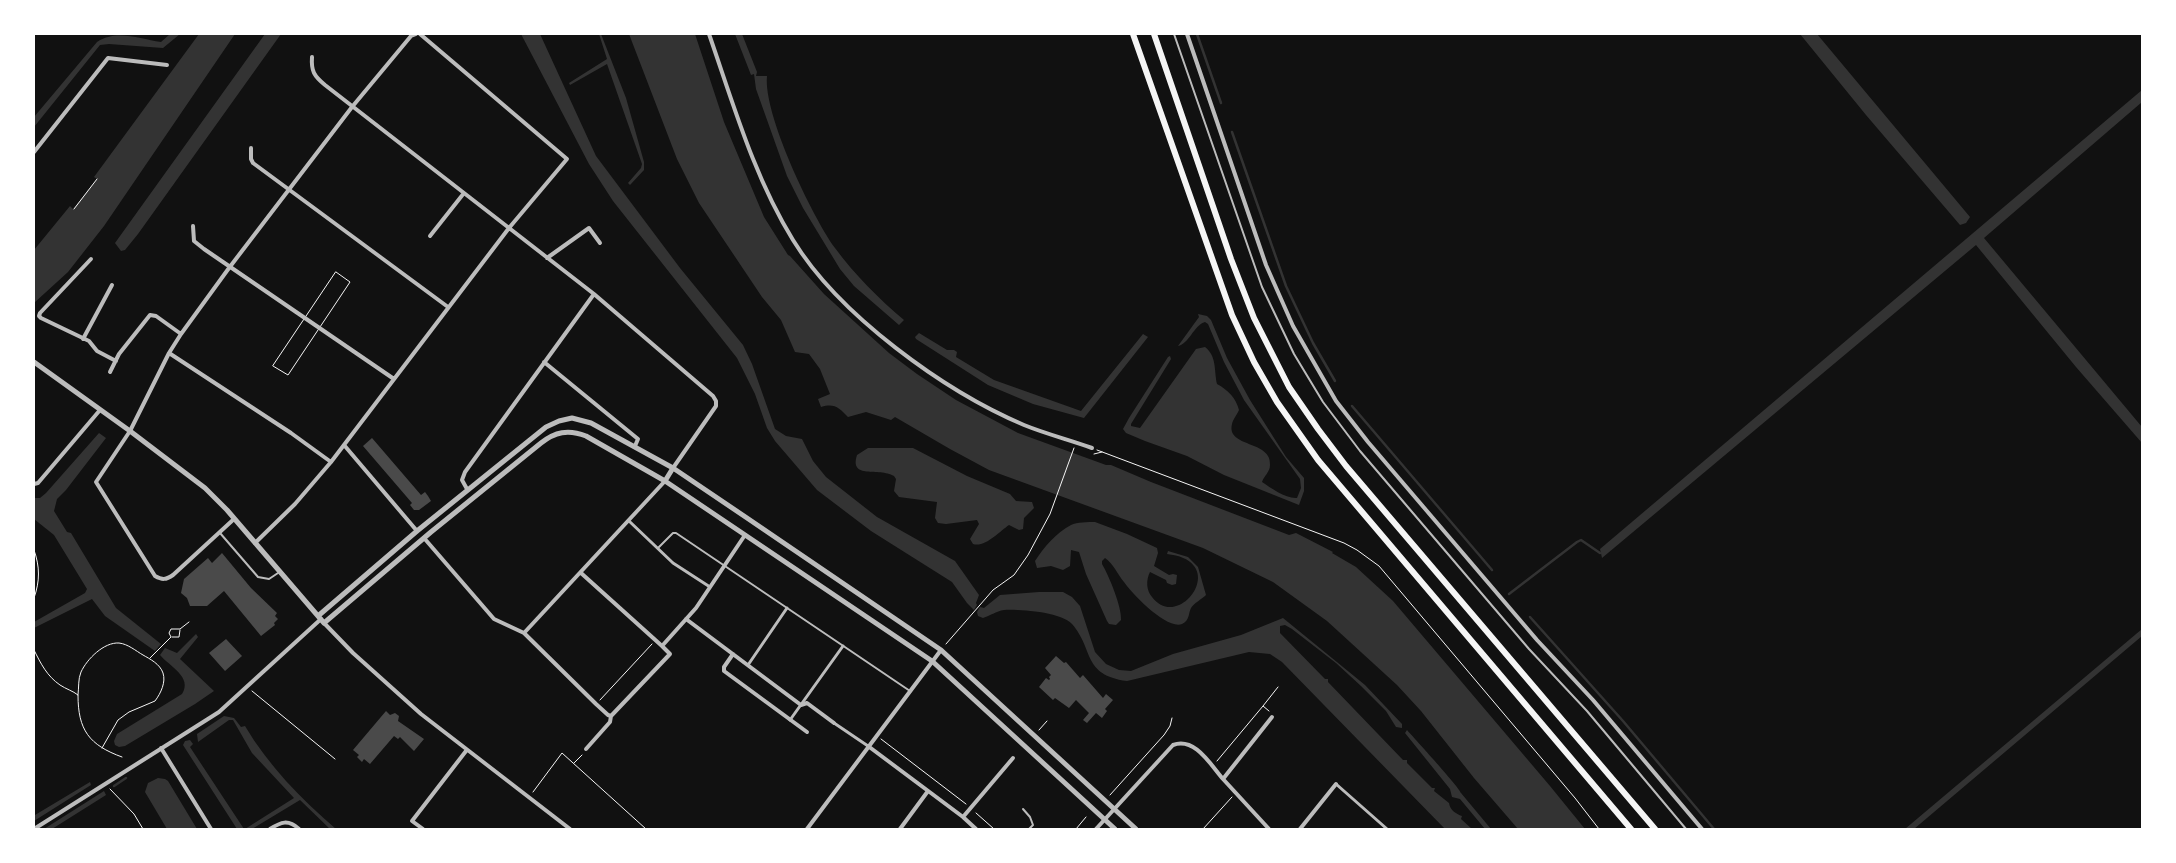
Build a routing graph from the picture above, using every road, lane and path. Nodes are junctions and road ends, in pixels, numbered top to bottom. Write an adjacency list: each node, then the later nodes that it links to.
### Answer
1 (416, 34): 10 (street)
2 (420, 34): 18 (street)
3 (709, 34): 42 (street)
4 (1133, 34): 137 (highway)
5 (1154, 34): 138 (highway)
6 (1174, 34): 139 (lane)
7 (1187, 34): 140 (street)
8 (312, 57): 10 (street)
9 (167, 65): 12 (street)
10 (352, 107): 14 (street); 15 (street)
11 (251, 148): 14 (street)
12 (34, 152)
13 (97, 179): 16 (path)
14 (289, 189): 23 (street); 26 (street)
15 (464, 193): 18 (street); 19 (street)
16 (74, 209)
17 (193, 226): 23 (street)
18 (509, 228): 21 (street); 26 (street)
19 (430, 236)
20 (600, 243): 21 (street)
21 (547, 258): 25 (street)
22 (91, 259): 30 (street)
23 (229, 268): 27 (street); 29 (street)
24 (112, 285): 30 (street)
25 (594, 294): 34 (street); 44 (street)
26 (448, 307): 36 (street)
27 (304, 318): 28 (street); 28 (path); 28 (path)
28 (319, 328): 36 (street)
29 (181, 334): 31 (street); 32 (street)
30 (83, 339): 32 (street)
31 (169, 353): 38 (street); 43 (street)
32 (116, 361): 35 (street)
33 (34, 362): 37 (street)
34 (544, 362): 40 (street); 47 (street)
35 (110, 372)
36 (394, 379): 39 (street)
37 (100, 410): 38 (street); 46 (street)
38 (130, 431): 48 (street); 51 (street)
39 (344, 445): 43 (street); 50 (street)
40 (634, 446): 44 (street); 47 (street)
41 (1074, 448): 73 (path)
42 (1092, 448): 136 (path)
43 (331, 462): 54 (street)
44 (673, 468): 45 (street); 73 (street)
45 (666, 481): 49 (street); 52 (street); 53 (street)
46 (34, 484)
47 (467, 489): 50 (street)
48 (234, 519): 51 (street); 54 (street)
49 (629, 521): 55 (street); 59 (street)
50 (417, 531): 53 (street); 64 (street)
51 (219, 533): 58 (lane)
52 (745, 535): 57 (street); 76 (street)
53 (424, 538): 64 (street); 67 (street)
54 (255, 543): 58 (street)
55 (658, 548): 57 (lane); 60 (street)
56 (34, 550): 61 (path)
57 (724, 566): 60 (street); 62 (lane)
58 (280, 571): 64 (street)
59 (582, 573): 67 (street); 69 (street)
60 (710, 588): 63 (street)
61 (34, 598)
62 (787, 608): 71 (lane); 77 (street)
63 (686, 619): 70 (street); 74 (street)
64 (321, 620): 78 (street); 96 (street)
65 (189, 622): 66 (path)
66 (180, 629): 68 (path); 68 (path)
67 (524, 633): 82 (street)
68 (171, 637): 75 (path)
69 (656, 640): 70 (street); 82 (path)
70 (662, 646): 85 (street)
71 (843, 646): 80 (lane); 83 (street)
72 (34, 650): 81 (path)
73 (941, 650): 76 (street); 110 (street)
74 (733, 654): 77 (street); 88 (street)
75 (149, 658): 81 (path); 93 (path)
76 (932, 661): 80 (street); 114 (street)
77 (748, 665): 83 (street)
78 (245, 686): 94 (street); 99 (path)
79 (1278, 687): 84 (path)
80 (910, 691): 92 (street)
81 (78, 695): 93 (path)
82 (596, 704): 85 (street)
83 (801, 706): 88 (street); 89 (street)
84 (1263, 706): 86 (path); 101 (path)
85 (611, 716): 95 (street)
86 (1273, 716): 102 (street)
87 (1172, 718): 107 (path)
88 (790, 720): 90 (street)
89 (834, 723): 92 (street)
90 (807, 732)
91 (882, 739): 109 (path)
92 (868, 746): 105 (street); 123 (street)
93 (102, 748): 97 (path)
94 (161, 748): 103 (street); 117 (street)
95 (585, 750): 100 (path)
96 (466, 751): 108 (street); 120 (street)
97 (122, 757)
98 (1013, 758): 109 (street)
99 (335, 759)
100 (573, 764): 108 (path); 122 (path)
101 (1212, 766): 102 (street); 110 (street)
102 (1223, 779): 106 (street)
103 (105, 783): 115 (street); 116 (path)
104 (1336, 784): 134 (street); 135 (street)
105 (928, 791): 112 (street); 124 (street)
106 (1236, 793): 132 (path); 133 (street)
107 (1110, 795)
108 (529, 797): 121 (street)
109 (970, 808): 112 (street); 126 (path)
110 (1115, 808): 114 (street); 131 (street)
111 (1023, 809): 127 (lane)
112 (963, 817): 125 (street)
113 (1086, 817): 128 (path)
114 (1105, 819): 129 (street); 130 (street)
115 (34, 829)
116 (143, 829)
117 (211, 829)
118 (270, 829): 119 (street)
119 (299, 829)
120 (422, 829)
121 (570, 829)
122 (646, 829)
123 (807, 829)
124 (900, 829)
125 (976, 829)
126 (994, 829)
127 (1029, 829)
128 (1076, 829)
129 (1096, 829)
130 (1115, 829)
131 (1136, 829)
132 (1203, 829)
133 (1269, 829)
134 (1300, 829)
135 (1387, 829)
136 (1599, 829)
137 (1631, 829)
138 (1655, 829)
139 (1686, 829)
140 (1702, 829)

